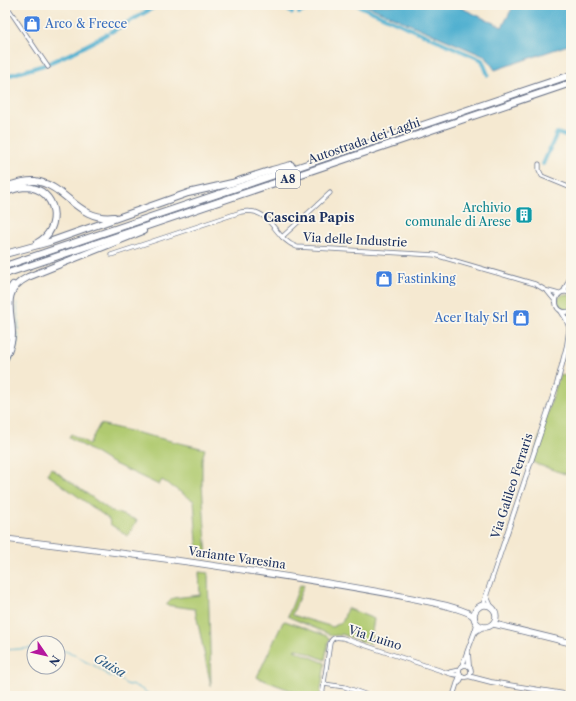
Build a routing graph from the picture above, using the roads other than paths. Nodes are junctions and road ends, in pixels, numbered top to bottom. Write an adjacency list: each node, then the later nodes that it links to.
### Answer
1 (6, 5): 2 (street)
2 (48, 67)
3 (571, 75): 5 (highway, Autostrada dei Laghi / A8)
4 (571, 83): 12 (highway, Autostrada dei Laghi / A8)
5 (320, 159): 11 (highway); 18 (highway, Autostrada dei Laghi / A8)
6 (539, 164): 8 (street)
7 (5, 187): 11 (highway)
8 (571, 188)
9 (5, 192): 14 (highway)
10 (330, 193): 13 (street)
11 (150, 206): 14 (highway)
12 (170, 219): 17 (highway); 20 (highway, Autostrada dei Laghi / A8)
13 (282, 237): 16 (street, Via delle Industrie); 23 (street, Via delle Industrie)
14 (13, 252): 15 (highway)
15 (5, 254)
16 (111, 255)
17 (61, 264): 27 (highway); 33 (highway)
18 (5, 266)
19 (571, 271): 21 (street)
20 (5, 274)
21 (571, 276): 22 (street); 24 (street)
22 (571, 280)
23 (547, 291): 26 (street, Via delle Industrie); 28 (street, Via delle Industrie)
24 (564, 291): 25 (street); 26 (street)
25 (571, 293)
26 (559, 294): 28 (street)
27 (5, 296)
28 (556, 302): 29 (street)
29 (561, 311): 30 (street); 32 (street)
30 (571, 311)
31 (571, 316): 32 (street, Via Galileo Ferraris)
32 (569, 330): 35 (street, Via Galileo Ferraris)
33 (5, 358)
34 (5, 539): 39 (main road, Variante Varesina)
35 (487, 594): 36 (street, Via Galileo Ferraris); 37 (street)
36 (483, 605): 37 (main road); 38 (main road, Variante Varesina)
37 (491, 606): 41 (main road)
38 (477, 609): 39 (main road, Variante Varesina); 40 (main road)
39 (464, 611): 40 (main road, Variante Varesina)
40 (474, 617): 42 (main road)
41 (496, 617): 43 (main road); 44 (main road)
42 (477, 624): 45 (main road); 46 (street)
43 (494, 624): 44 (main road); 45 (main road)
44 (505, 626): 47 (main road)
45 (483, 627): 46 (street)
46 (475, 633): 48 (street)
47 (571, 643)
48 (468, 648): 49 (street); 50 (street)
49 (462, 666): 50 (street); 51 (street)
50 (470, 668): 51 (street); 52 (street)
51 (462, 674): 52 (street); 53 (street, Via Luino); 57 (street)
52 (482, 679): 54 (street)
53 (324, 684): 55 (street, Via Luino); 56 (street)
54 (571, 695)
55 (322, 696)
56 (370, 696)
57 (453, 696)

